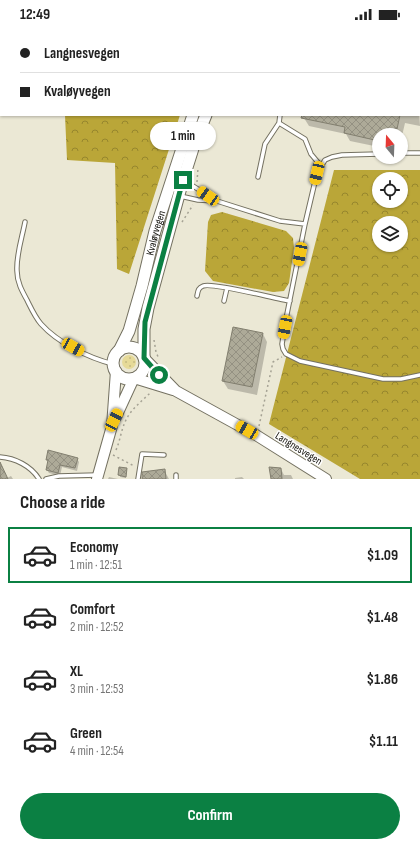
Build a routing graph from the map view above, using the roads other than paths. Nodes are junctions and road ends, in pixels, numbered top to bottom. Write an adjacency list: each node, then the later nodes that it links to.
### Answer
1 (192, 116): 11 (main road, Kvaløyvegen)
2 (206, 116): 10 (main road, Kvaløyvegen)
3 (280, 116): 4 (lane)
4 (279, 123): 8 (lane); 9 (lane)
5 (420, 153): 7 (lane)
6 (372, 154): 8 (lane)
7 (408, 154)
8 (320, 166): 15 (lane)
9 (258, 177)
10 (183, 180): 11 (lane); 12 (main road, Kvaløyvegen); 13 (lane)
11 (169, 185): 12 (lane); 20 (main road, Kvaløyvegen)
12 (179, 196): 13 (lane); 21 (main road, Kvaløyvegen)
13 (217, 202): 15 (lane)
14 (25, 222): 22 (lane)
15 (305, 224): 19 (lane)
16 (227, 288): 17 (lane); 18 (lane); 19 (lane)
17 (197, 296)
18 (224, 301)
19 (290, 301): 23 (lane)
20 (119, 351): 21 (main road); 22 (main road)
21 (144, 358): 24 (main road); 25 (street, Langnesvegen)
22 (114, 368): 24 (main road); 26 (street)
23 (420, 375)
24 (134, 378): 25 (street, Langnesvegen); 26 (street)
25 (176, 391): 33 (street, Langnesvegen)
26 (112, 426): 29 (street)
27 (164, 455): 32 (lane)
28 (0, 457): 30 (lane)
29 (98, 477): 31 (lane)
30 (39, 479)
31 (46, 479)
32 (138, 479)
33 (326, 479)

